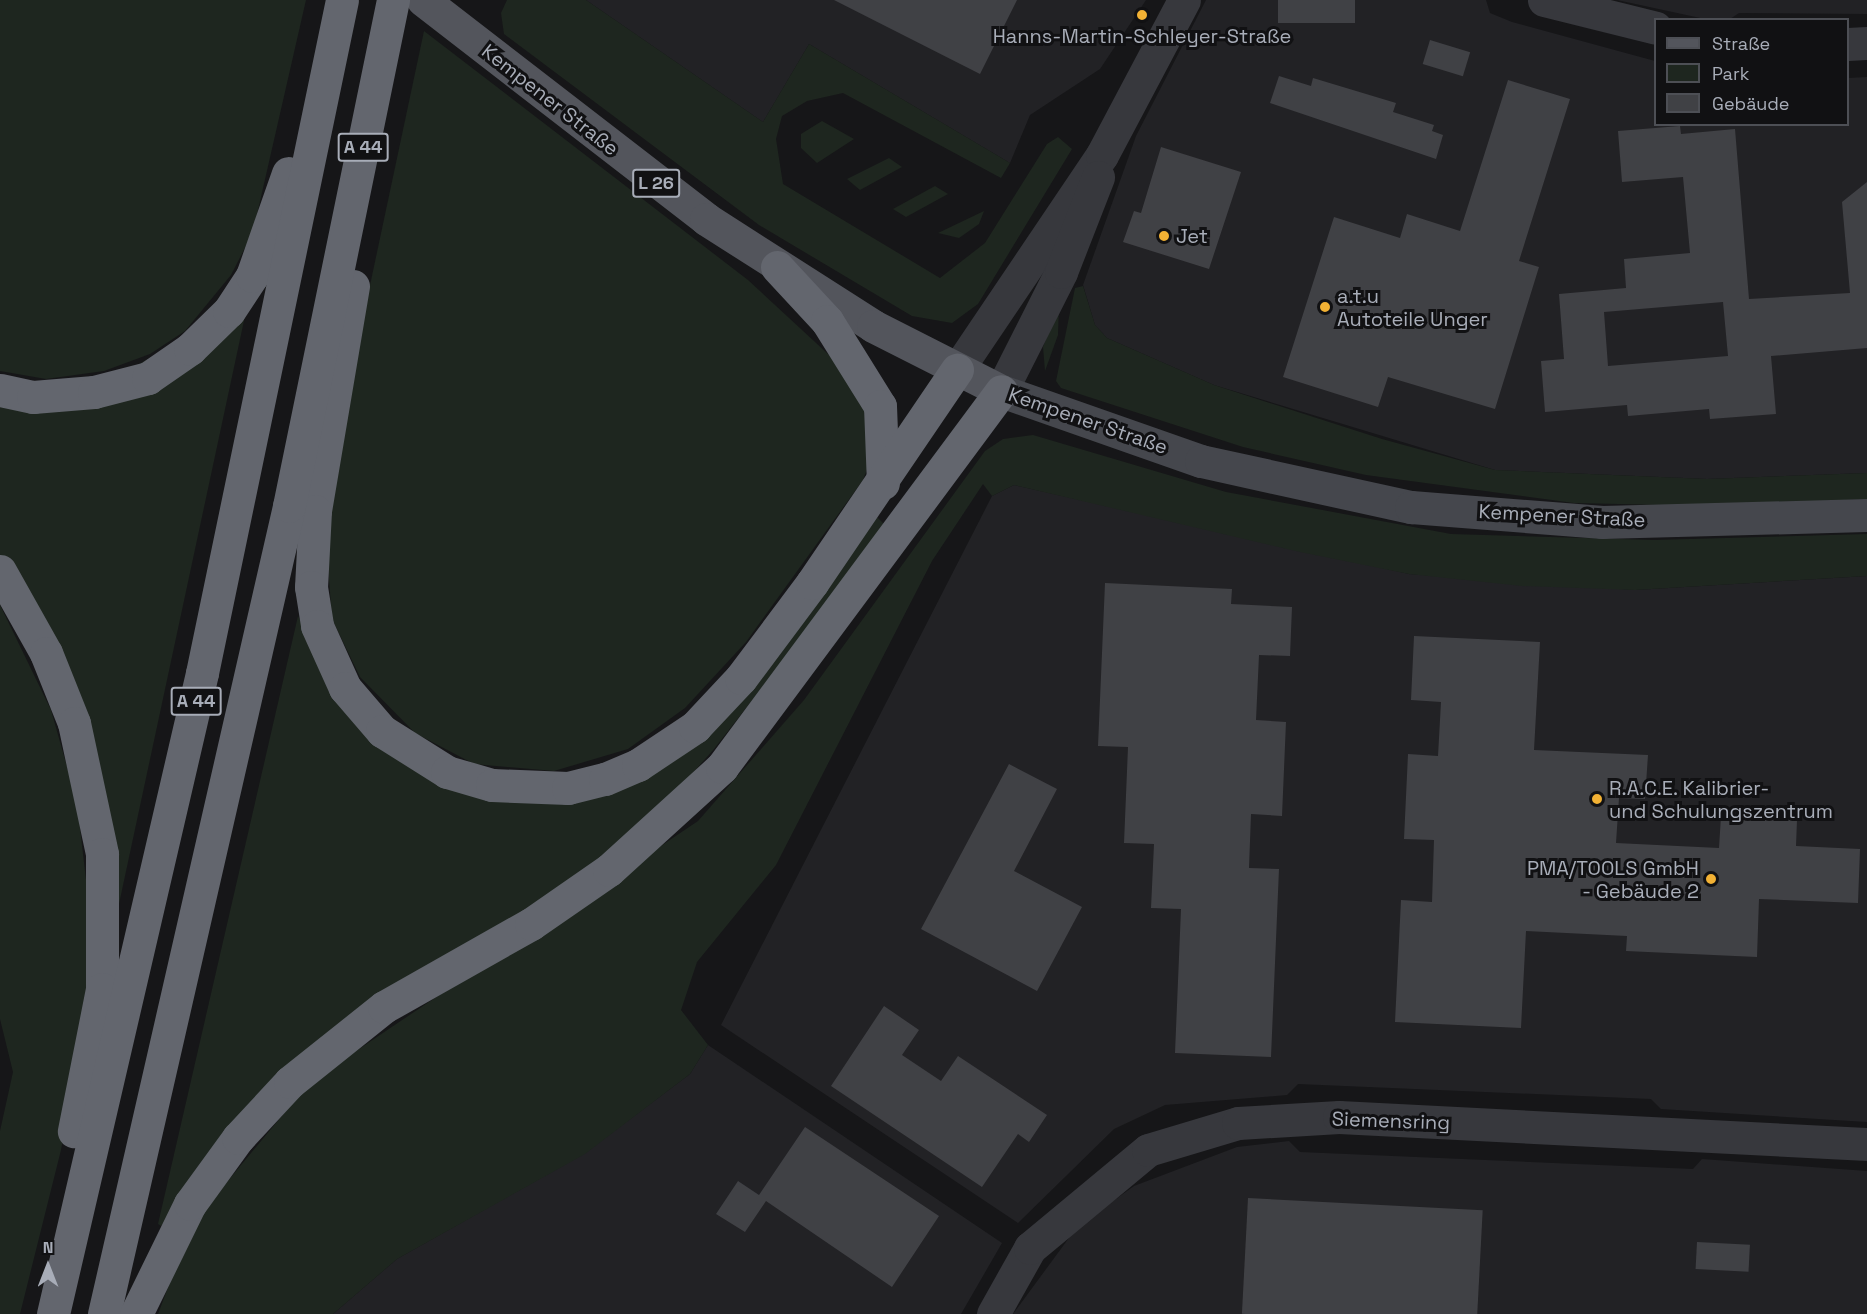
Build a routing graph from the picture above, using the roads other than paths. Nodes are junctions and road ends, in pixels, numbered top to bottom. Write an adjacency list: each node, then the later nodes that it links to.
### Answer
1 (342, 0): 9 (highway, A 44)
2 (393, 0): 11 (highway, A 44)
3 (423, 0): 12 (main road, Kempener Straße / L 26)
4 (1184, 0): 10 (street)
5 (1544, 0): 6 (street)
6 (1654, 28)
7 (1867, 43): 8 (street)
8 (1849, 44)
9 (325, 85): 14 (highway); 21 (highway, A 44)
10 (1102, 155): 13 (street); 15 (street)
11 (350, 212): 16 (highway); 22 (highway, A 44)
12 (777, 267): 13 (main road, Kempener Straße / L 26); 16 (highway)
13 (957, 370): 15 (main road, Kempener Straße / L 26); 16 (highway)
14 (0, 390)
15 (1001, 391): 17 (main road, Kempener Straße / L 26); 23 (highway)
16 (883, 483)
17 (1867, 514)
18 (0, 571): 20 (highway)
19 (1867, 1144): 24 (street, Siemensring)
20 (47, 1314)
21 (53, 1314)
22 (104, 1314)
23 (136, 1314)
24 (993, 1314)

